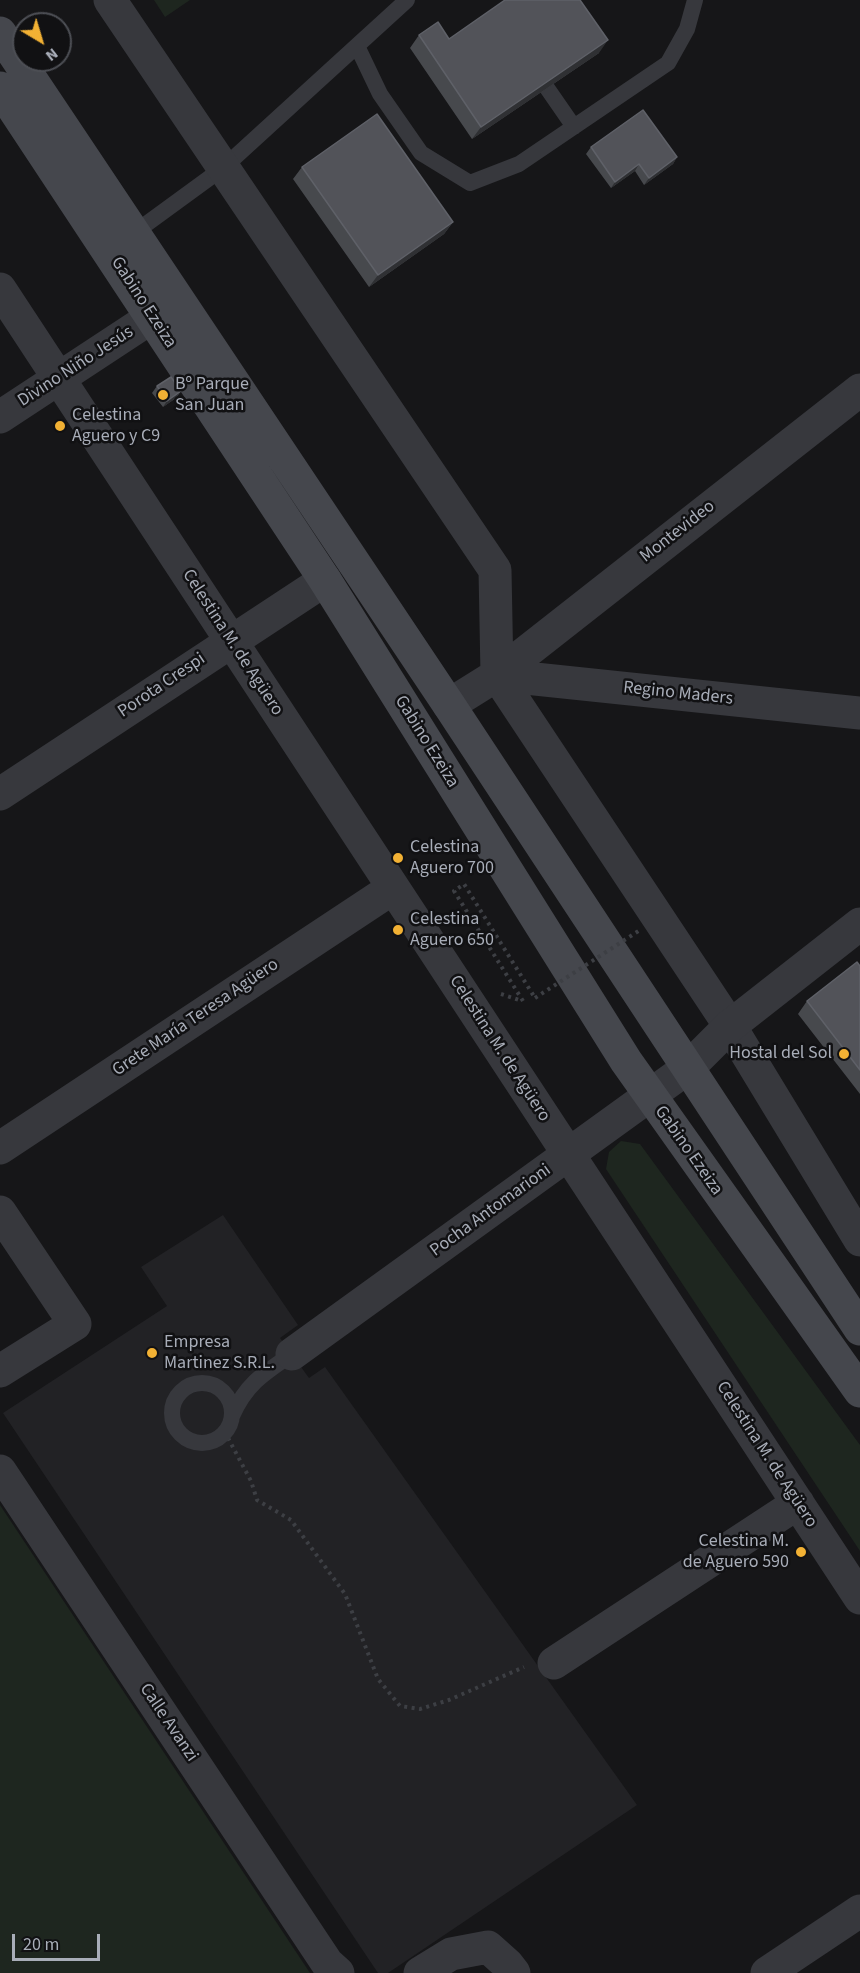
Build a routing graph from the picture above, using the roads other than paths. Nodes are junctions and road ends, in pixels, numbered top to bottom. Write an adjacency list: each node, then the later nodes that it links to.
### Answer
1 (110, 0): 9 (street)
2 (407, 0): 5 (lane)
3 (695, 0): 8 (lane)
4 (0, 33): 10 (main road, Gabino Ezeiza)
5 (357, 46): 8 (lane); 9 (lane)
6 (0, 88): 12 (main road, Gabino Ezeiza)
7 (547, 88): 8 (lane)
8 (574, 127)
9 (223, 168): 10 (lane); 18 (street)
10 (134, 233): 19 (main road, Gabino Ezeiza)
11 (0, 289): 13 (street, Celestina M. de Agüero)
12 (152, 317): 13 (street, Divino Niño Jesús); 16 (main road, Gabino Ezeiza)
13 (58, 378): 15 (street, Divino Niño Jesús); 17 (street, Celestina M. de Agüero)
14 (860, 390): 18 (street, Montevideo)
15 (0, 417)
16 (325, 580): 17 (street, Porota Crespi); 26 (main road, Gabino Ezeiza)
17 (231, 640): 21 (street, Porota Crespi); 22 (street, Celestina M. de Agüero)
18 (497, 675): 19 (street, Montevideo); 20 (street, Regino Maders); 24 (street)
19 (449, 705): 25 (main road, Gabino Ezeiza)
20 (860, 713)
21 (0, 794)
22 (393, 888): 27 (street, Grete María Teresa Agüero); 28 (street, Celestina M. de Agüero)
23 (860, 924): 24 (street, Pocha Antomarioni)
24 (730, 1026): 25 (street, Pocha Antomarioni); 30 (street)
25 (689, 1067): 26 (street, Pocha Antomarioni); 31 (main road, Gabino Ezeiza)
26 (649, 1095): 28 (street, Pocha Antomarioni); 36 (main road, Gabino Ezeiza)
27 (0, 1148)
28 (569, 1155): 32 (street, Pocha Antomarioni); 39 (street, Celestina M. de Agüero)
29 (0, 1212): 33 (street)
30 (860, 1240)
31 (860, 1329)
32 (291, 1354): 34 (lane)
33 (0, 1371)
34 (257, 1378): 35 (lane); 37 (lane)
35 (214, 1386): 37 (lane); 37 (lane)
36 (860, 1391)
37 (232, 1416)
38 (0, 1471): 43 (street, Calle Avanzi)
39 (798, 1503): 40 (street, Celestina M. de Agüero); 41 (street)
40 (860, 1598)
41 (554, 1664)
42 (860, 1911): 46 (street)
43 (338, 1973)
44 (420, 1973): 45 (street)
45 (514, 1973)
46 (767, 1973)

